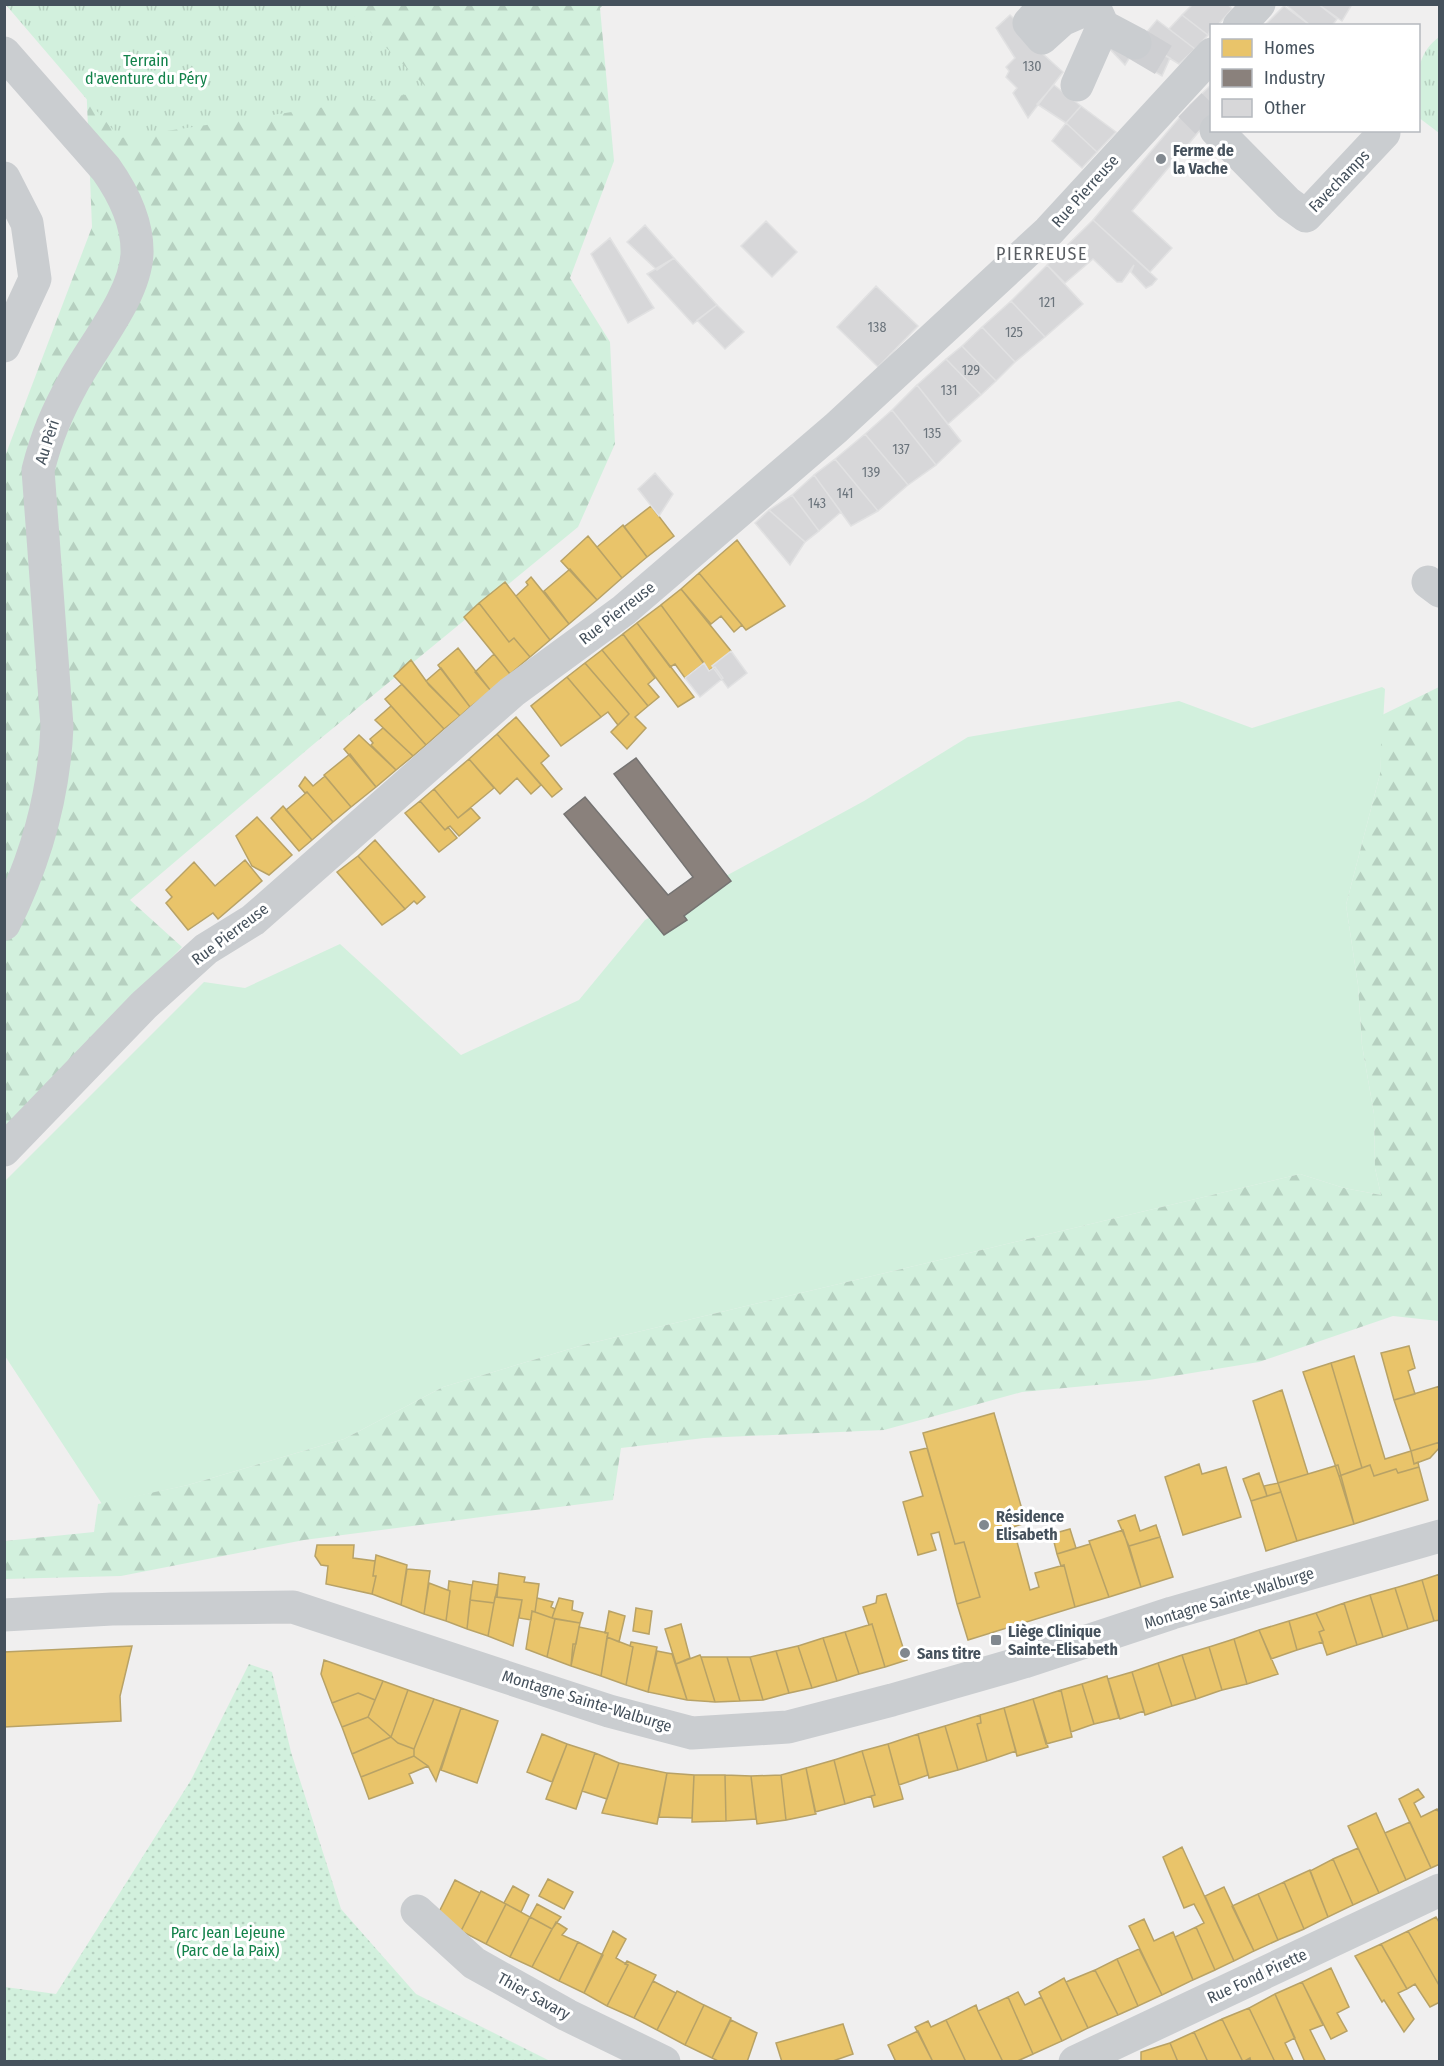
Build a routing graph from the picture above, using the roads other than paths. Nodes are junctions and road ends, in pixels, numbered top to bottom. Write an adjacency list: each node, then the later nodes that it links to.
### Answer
1 (1046, 4): 3 (street)
2 (1260, 4): 4 (street)
3 (1097, 12): 5 (street); 8 (street)
4 (1241, 24)
5 (1135, 43)
6 (4, 53): 14 (street, Au Pèrî)
7 (1210, 64): 9 (street, Rue Pierreuse)
8 (1077, 85)
9 (1200, 116): 15 (street, Rue Pierreuse)
10 (1216, 132): 11 (street, Favechamps)
11 (1384, 133)
12 (4, 178): 13 (street)
13 (4, 346)
14 (4, 924)
15 (4, 1150)
16 (1440, 1536): 17 (street, Montagne Sainte-Walburge)
17 (4, 1616)
18 (1440, 1890): 21 (street, Rue Fond Pirette)
19 (417, 1911): 20 (street, Thier Savary)
20 (664, 2061)
21 (1075, 2061)

